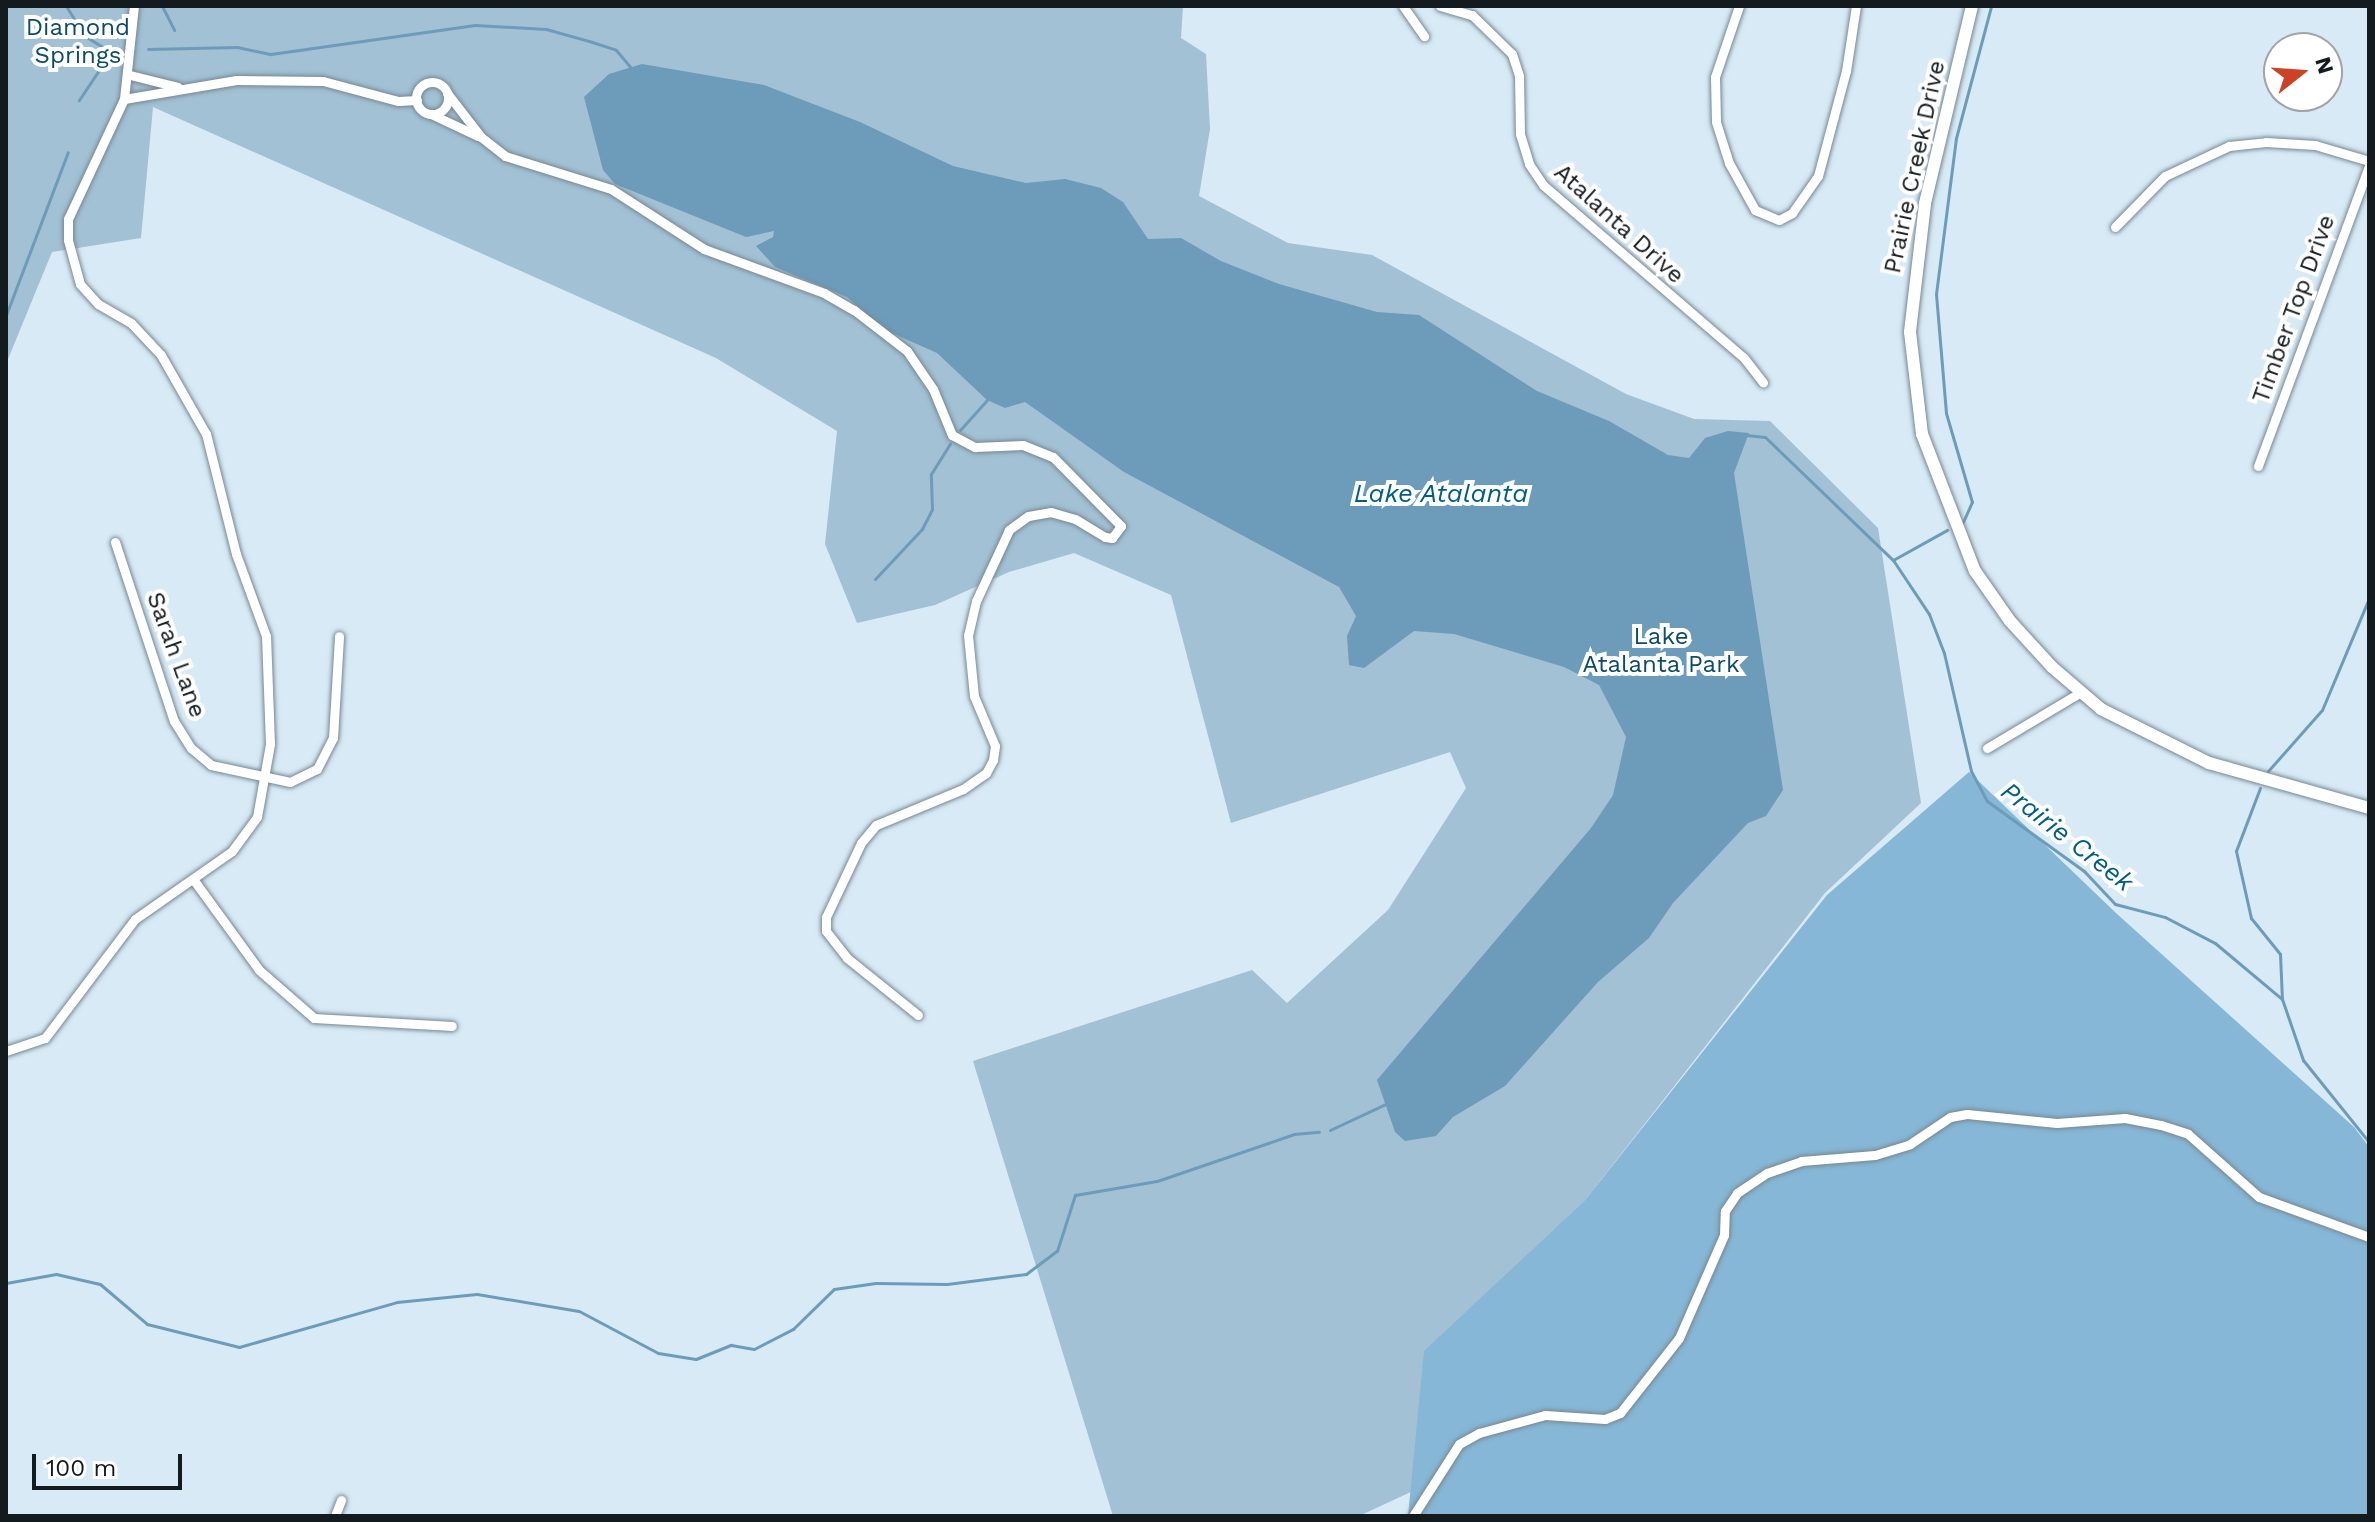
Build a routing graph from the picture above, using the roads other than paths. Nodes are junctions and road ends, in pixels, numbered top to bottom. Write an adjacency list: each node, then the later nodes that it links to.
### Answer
1 (134, 6): 8 (street)
2 (1403, 6): 7 (street)
3 (1440, 6): 17 (street, Atalanta Drive)
4 (1739, 6): 5 (street)
5 (1856, 6)
6 (1972, 6): 21 (main road, Prairie Creek Drive)
7 (1424, 36)
8 (130, 75): 9 (street); 11 (street)
9 (181, 87): 11 (street); 12 (street)
10 (447, 93): 12 (street); 13 (street); 14 (street)
11 (124, 99): 23 (street)
12 (417, 100): 13 (street)
13 (431, 114): 14 (street)
14 (481, 137): 26 (street)
15 (2369, 163): 16 (street); 18 (street, Timber Top Drive)
16 (2115, 227)
17 (1763, 382)
18 (2258, 466)
19 (115, 542): 23 (street, Sarah Lane)
20 (339, 636): 23 (street, Sarah Lane)
21 (2081, 692): 22 (street); 24 (main road, Prairie Creek Drive)
22 (1987, 748)
23 (265, 779): 25 (street)
24 (2369, 808)
25 (193, 879): 27 (street); 28 (street)
26 (918, 1015)
27 (452, 1026)
28 (6, 1051)
29 (2369, 1237): 32 (street)
30 (341, 1500): 31 (street)
31 (335, 1516)
32 (1413, 1516)

